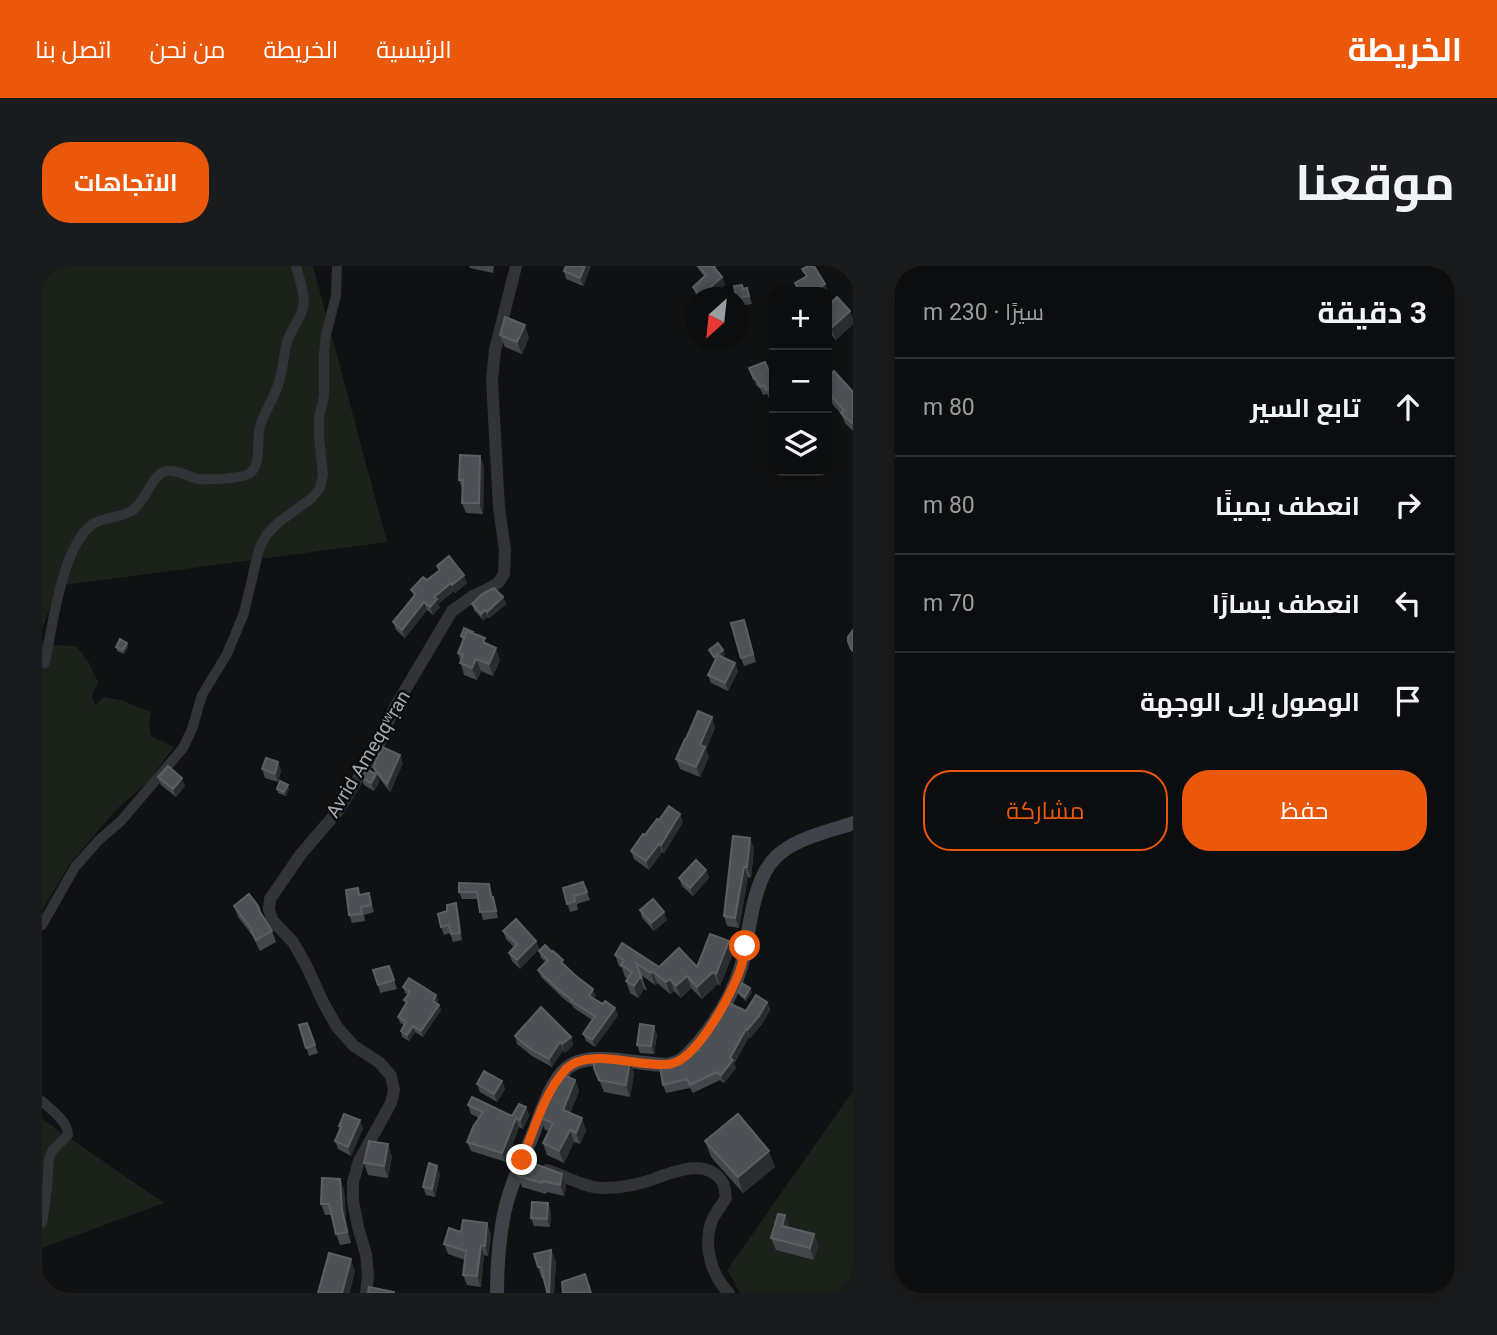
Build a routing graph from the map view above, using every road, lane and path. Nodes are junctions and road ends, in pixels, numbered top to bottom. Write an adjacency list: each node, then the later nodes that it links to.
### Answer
1 (296, 266): 4 (street)
2 (337, 266): 6 (street)
3 (516, 266): 10 (street, Avrid Ameqqʷṛan)
4 (45, 663)
5 (853, 823): 8 (main road)
6 (42, 925)
7 (42, 1101): 9 (street)
8 (522, 1160): 11 (main road); 12 (street)
9 (42, 1223)
10 (366, 1293)
11 (497, 1293)
12 (729, 1293)

